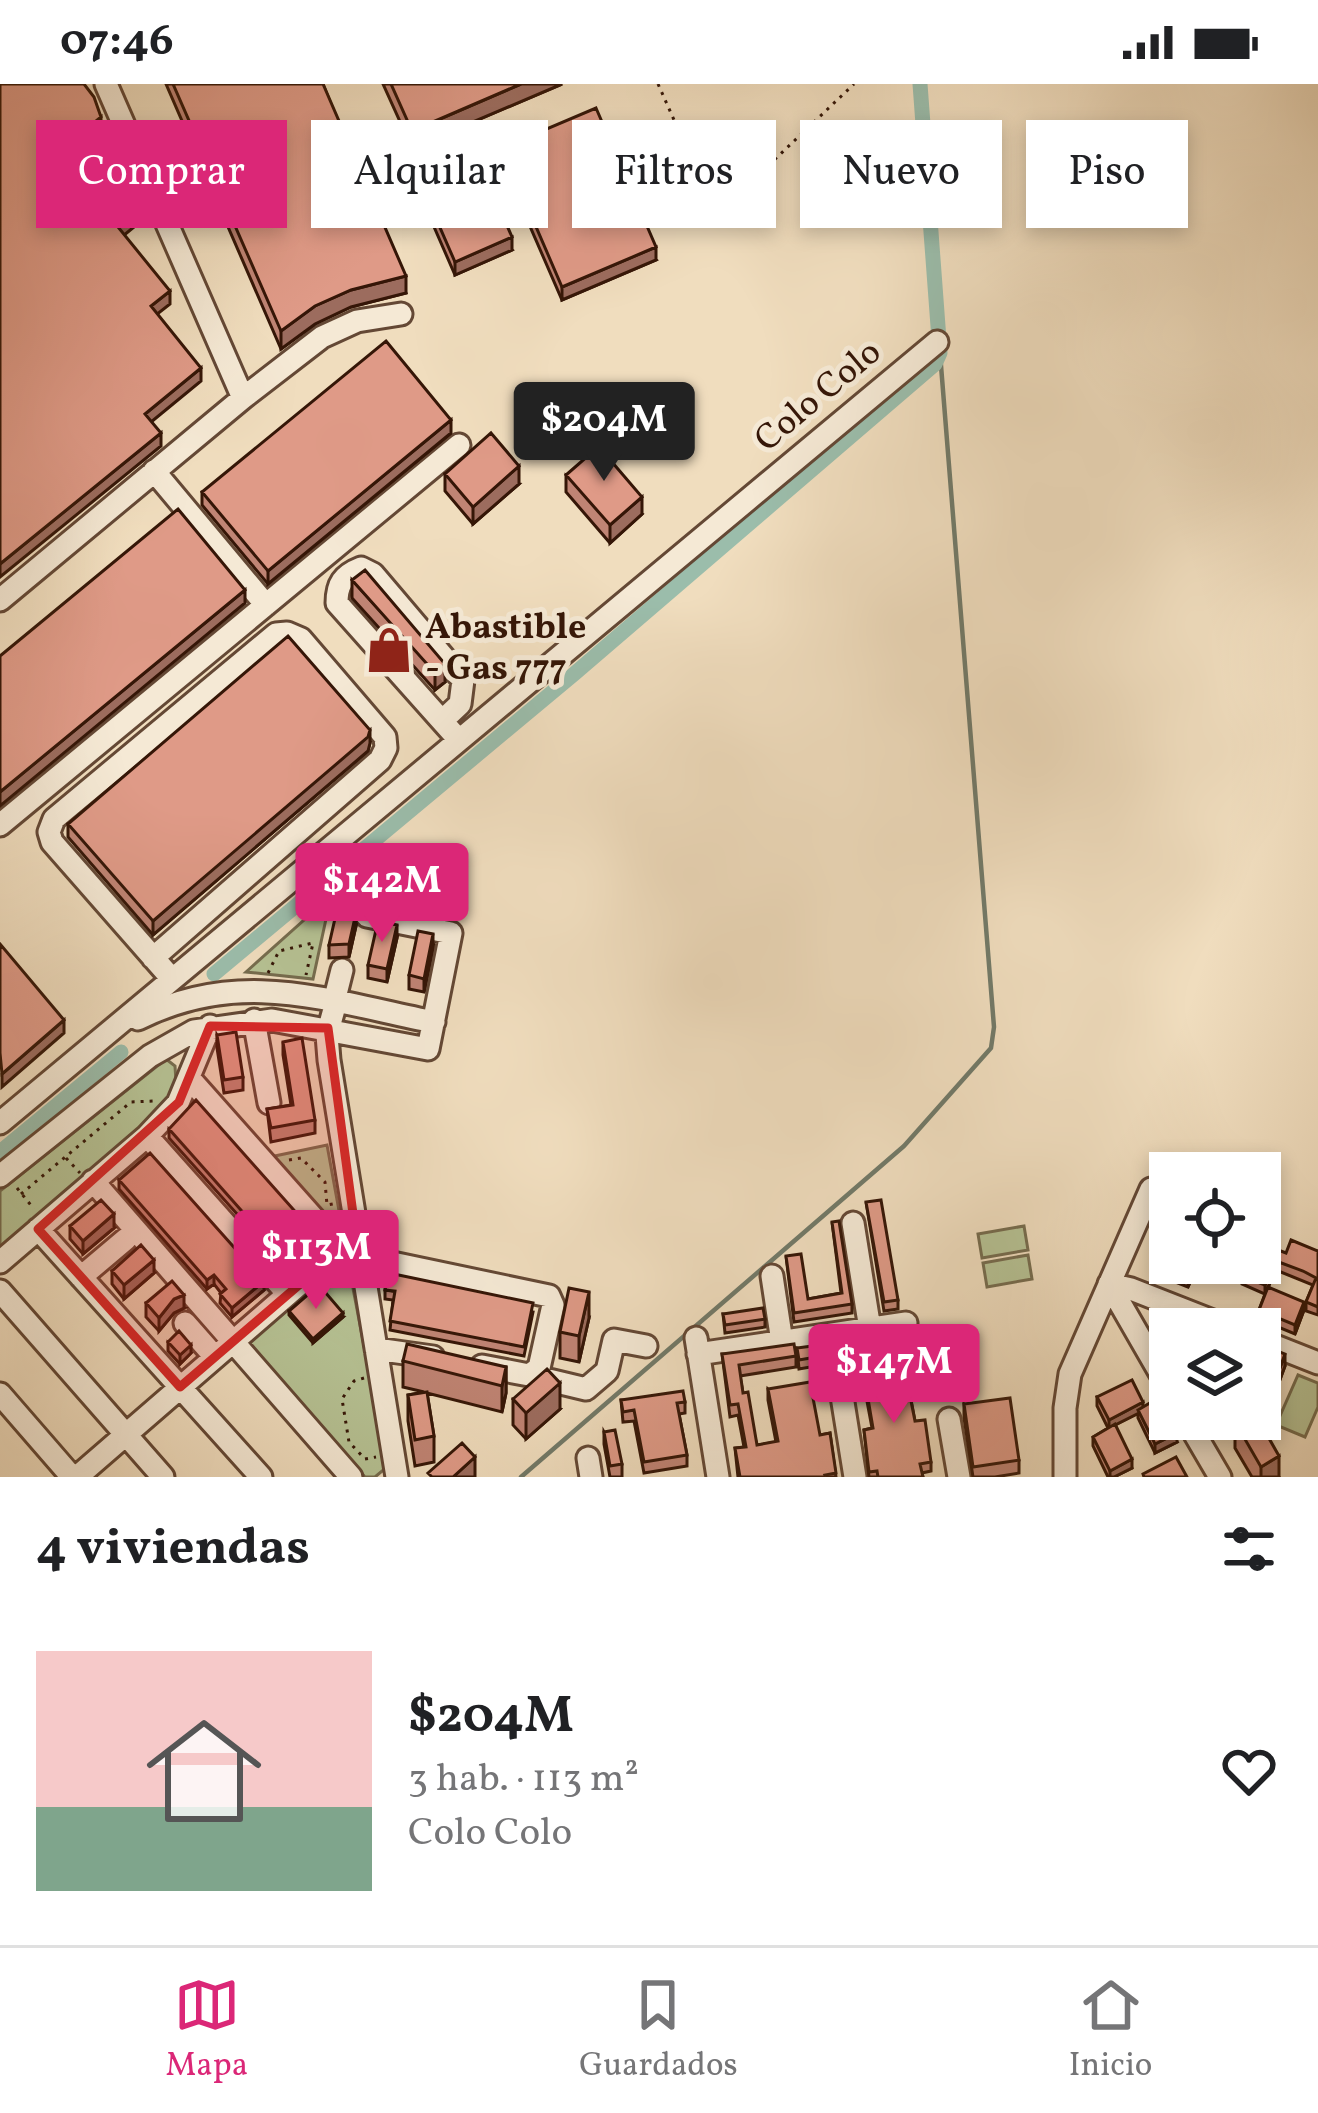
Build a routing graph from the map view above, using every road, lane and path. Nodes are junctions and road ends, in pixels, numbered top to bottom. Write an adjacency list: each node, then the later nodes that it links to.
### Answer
1 (106, 84): 6 (street)
2 (658, 84): 3 (path)
3 (854, 84)
4 (401, 314): 6 (street)
5 (937, 342): 12 (street, Colo Colo)
6 (243, 398): 8 (street)
7 (459, 445): 10 (street)
8 (154, 471): 9 (street); 10 (street)
9 (0, 600)
10 (266, 605): 13 (street)
11 (442, 721): 11 (street); 12 (street)
12 (459, 740): 16 (street, Colo Colo)
13 (0, 825)
14 (367, 916): 24 (street)
15 (154, 958): 15 (street); 19 (street)
16 (191, 964): 19 (street, Colo Colo); 21 (street)
17 (342, 970): 22 (street)
18 (266, 978): 20 (path)
19 (172, 980): 27 (street, Colo Colo)
20 (304, 983)
21 (209, 994): 22 (street, Colo Colo); 27 (street, Colo Colo)
22 (335, 1002): 24 (street, Colo Colo); 26 (street)
23 (254, 1020): 25 (street); 26 (street); 31 (street)
24 (434, 1022): 26 (street)
25 (210, 1026): 28 (street); 29 (street)
26 (328, 1028): 44 (street)
27 (105, 1035): 32 (street, Colo Colo)
28 (164, 1047): 29 (street); 36 (street)
29 (190, 1079): 30 (street); 35 (street)
30 (179, 1101): 33 (street); 34 (path)
31 (269, 1103)
32 (2, 1119)
33 (147, 1136): 37 (street); 50 (street)
34 (65, 1156): 37 (path); 38 (path)
35 (273, 1170): 40 (path); 44 (street)
36 (2, 1175): 38 (path)
37 (92, 1183): 42 (street); 56 (street)
38 (21, 1193): 42 (path)
39 (1149, 1194): 48 (street)
40 (338, 1203)
41 (853, 1223): 54 (street)
42 (42, 1226): 45 (street); 47 (street)
43 (126, 1239): 47 (street)
44 (346, 1250): 50 (street); 59 (street); 64 (street)
45 (0, 1262)
46 (772, 1276): 57 (street)
47 (82, 1277): 66 (street)
48 (1109, 1284): 51 (street); 61 (street); 80 (street)
49 (0, 1291): 69 (street)
50 (287, 1293): 56 (street)
51 (1181, 1308)
52 (185, 1323): 62 (street)
53 (906, 1323): 54 (street)
54 (870, 1329): 55 (street)
55 (832, 1334): 57 (street); 78 (street)
56 (233, 1341): 62 (street); 75 (street)
57 (782, 1342): 77 (street)
58 (646, 1346): 64 (street)
59 (376, 1348): 64 (street); 76 (street)
60 (1281, 1348): 63 (street)
61 (1149, 1354)
62 (214, 1357): 66 (street)
63 (1318, 1363)
64 (529, 1375)
65 (365, 1378): 71 (path)
66 (180, 1387): 69 (street); 74 (street)
67 (0, 1394): 72 (street)
68 (949, 1419): 79 (street)
69 (126, 1433): 72 (street); 73 (street)
70 (1198, 1440): 81 (street)
71 (378, 1457)
72 (75, 1477)
73 (163, 1477)
74 (261, 1477)
75 (351, 1477)
76 (397, 1477)
77 (718, 1477)
78 (855, 1477)
79 (959, 1477)
80 (1065, 1477)
81 (1220, 1477)

